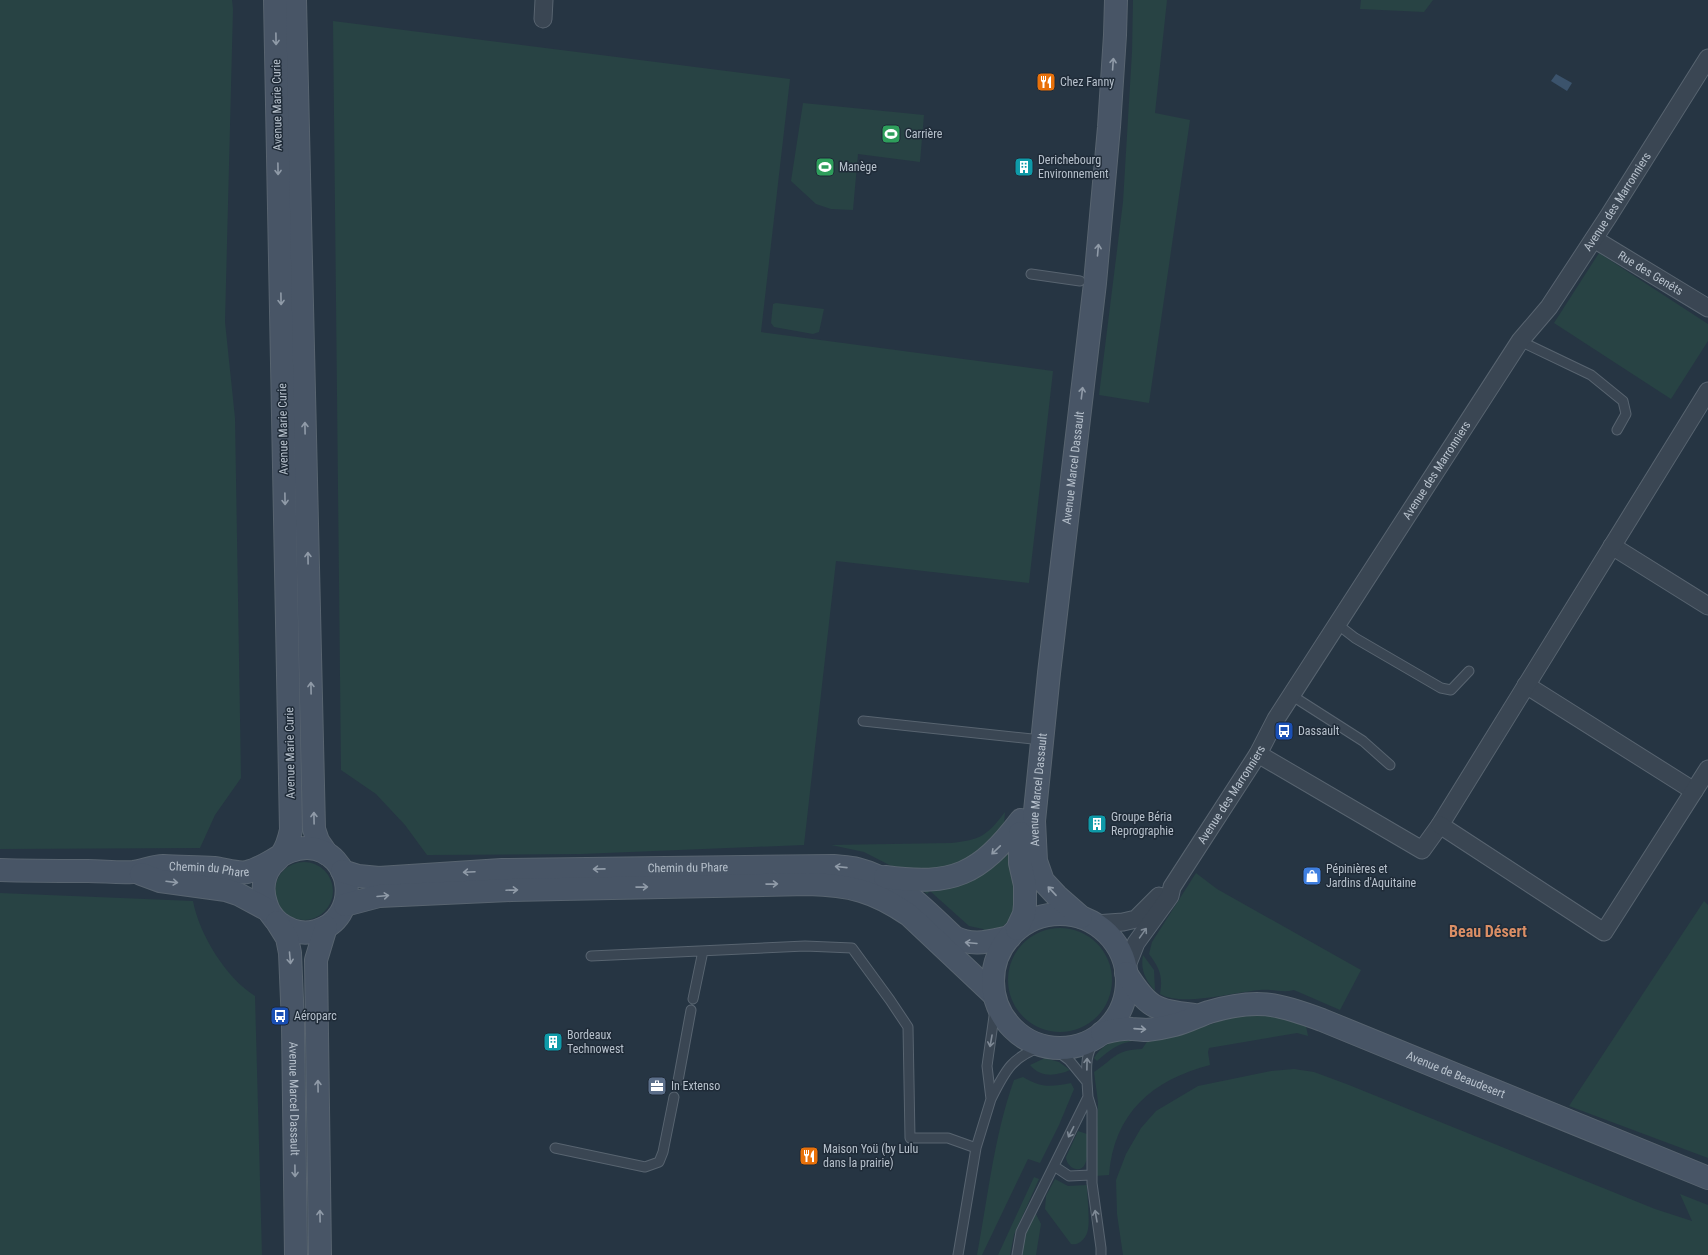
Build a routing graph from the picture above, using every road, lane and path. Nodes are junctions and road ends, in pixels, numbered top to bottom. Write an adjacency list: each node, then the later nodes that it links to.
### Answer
1 (275, 0): 30 (main road, Avenue Marie Curie, one-way to 30)
2 (295, 0): 29 (main road, Avenue Marie Curie, one-way to 2)
3 (544, 0): 6 (street)
4 (1101, 0): 10 (main road, Avenue Marcel Dassault)
5 (1116, 0): 10 (main road, Avenue Marcel Dassault, one-way to 5)
6 (543, 20)
7 (1708, 58): 8 (street, Avenue des Marronniers)
8 (1594, 238): 11 (street, Rue des Genêts); 12 (street, Avenue des Marronniers)
9 (1032, 274): 10 (lane)
10 (1088, 282): 22 (main road, Avenue Marcel Dassault)
11 (1708, 308)
12 (1520, 341): 14 (lane); 17 (street, Avenue des Marronniers)
13 (1708, 391): 15 (street)
14 (1617, 430)
15 (1612, 546): 16 (street); 19 (street)
16 (1708, 606)
17 (1337, 624): 18 (lane); 20 (street, Avenue des Marronniers)
18 (1469, 671)
19 (1526, 685): 26 (street); 28 (street)
20 (1291, 695): 23 (street, Avenue des Marronniers); 24 (lane)
21 (863, 721): 22 (lane)
22 (1035, 739): 27 (main road, Avenue Marcel Dassault); 38 (main road, Avenue Marcel Dassault, one-way to 22)
23 (1258, 754): 28 (street); 35 (street, Avenue des Marronniers)
24 (1390, 765)
25 (1708, 768): 26 (street)
26 (1694, 791): 28 (street)
27 (1021, 820): 34 (main road, one-way to 34); 40 (main road, Avenue Marcel Dassault)
28 (1440, 825)
29 (327, 854): 30 (main road); 32 (main road)
30 (281, 856): 33 (main road, Chemin du Phare); 37 (main road)
31 (0, 870): 33 (main road, Chemin du Phare)
32 (342, 871): 34 (main road, Chemin du Phare, one-way to 32); 36 (main road)
33 (134, 872): 37 (main road, Chemin du Phare, one-way to 37)
34 (878, 876): 40 (main road, Chemin du Phare, one-way to 34)
35 (1172, 887): 38 (street, Avenue des Marronniers); 43 (street, Avenue des Marronniers, one-way to 35)
36 (345, 905): 39 (main road); 45 (main road, Chemin du Phare, one-way to 45)
37 (272, 916): 39 (main road); 60 (main road, Avenue Marcel Dassault, one-way to 60)
38 (1088, 921): 40 (main road); 43 (main road)
39 (326, 927): 61 (main road, Avenue Marcel Dassault, one-way to 39)
40 (1013, 933): 45 (main road)
41 (703, 951): 42 (lane); 44 (lane); 56 (lane)
42 (591, 956)
43 (1126, 970): 47 (main road); 48 (main road)
44 (693, 999)
45 (995, 999): 49 (main road); 54 (lane, one-way to 54)
46 (691, 1010): 50 (lane)
47 (1199, 1015): 48 (main road, one-way to 47); 59 (main road, Avenue de Beaudesert)
48 (1098, 1036): 49 (main road); 51 (lane, one-way to 48)
49 (1049, 1047): 51 (lane); 54 (lane)
50 (678, 1081)
51 (1087, 1082): 52 (lane)
52 (1088, 1097): 57 (lane, one-way to 57); 58 (lane)
53 (674, 1098): 55 (lane)
54 (991, 1099): 56 (lane)
55 (555, 1148)
56 (976, 1148): 62 (lane)
57 (1054, 1166): 58 (lane); 63 (lane)
58 (1092, 1175): 64 (lane, one-way to 58)
59 (1708, 1178)
60 (296, 1255)
61 (320, 1255)
62 (958, 1255)
63 (1017, 1255)
64 (1101, 1255)

